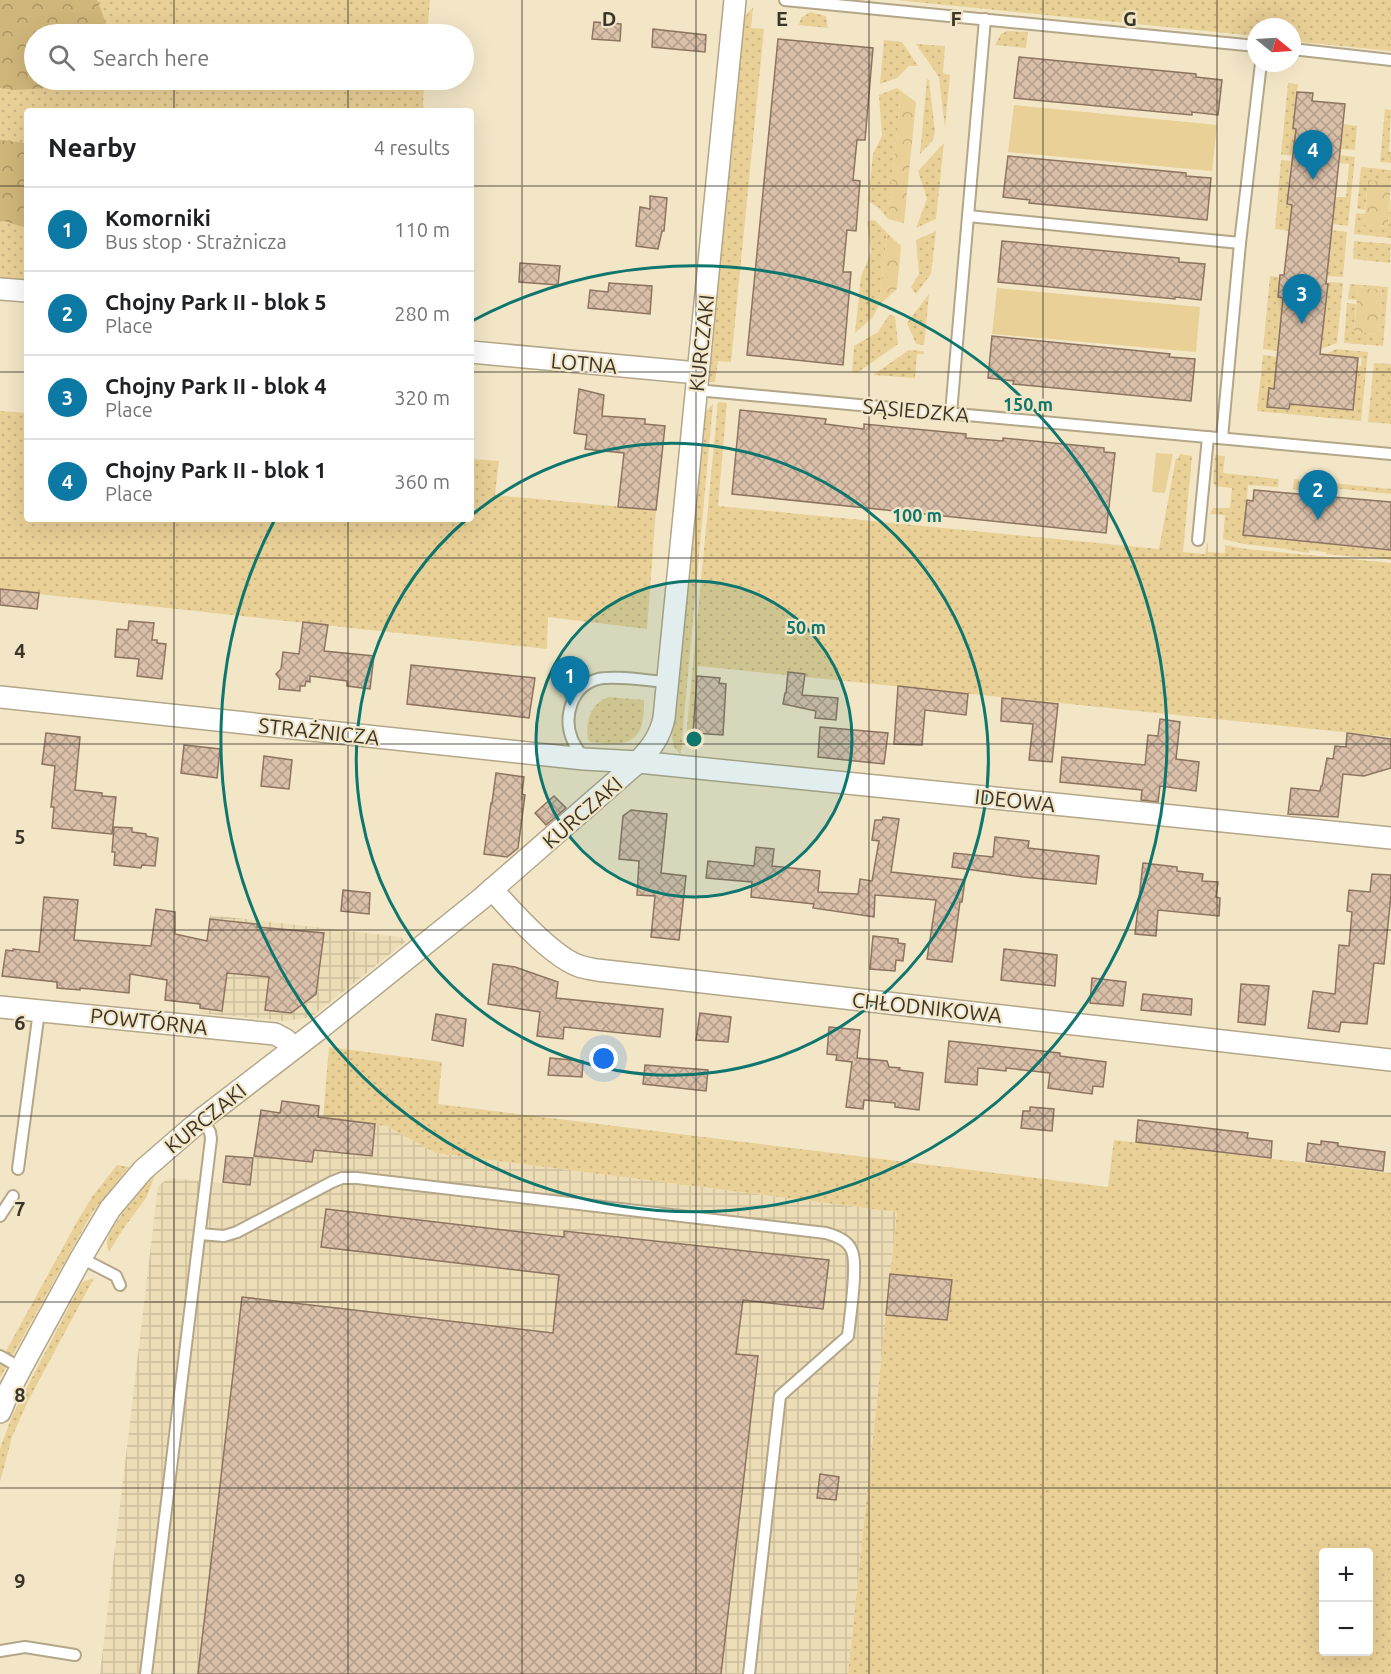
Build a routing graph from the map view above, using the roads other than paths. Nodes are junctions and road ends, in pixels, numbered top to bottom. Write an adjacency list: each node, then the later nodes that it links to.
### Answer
1 (735, 0): 13 (street, KURCZAKI)
2 (785, 0): 3 (lane)
3 (985, 19): 4 (lane); 8 (lane)
4 (1247, 45)
5 (1301, 50): 6 (lane)
6 (1391, 60)
7 (1260, 72): 9 (lane)
8 (968, 216): 9 (lane); 14 (lane)
9 (1240, 243): 16 (lane)
10 (0, 289): 11 (street)
11 (24, 291)
12 (474, 352): 13 (street, LOTNA)
13 (697, 381): 14 (lane, SĄSIEDZKA); 19 (street, KURCZAKI)
14 (951, 413): 15 (lane, SĄSIEDZKA)
15 (1208, 437): 16 (lane, SĄSIEDZKA); 18 (lane)
16 (1222, 438): 17 (lane, SĄSIEDZKA)
17 (1391, 454)
18 (1198, 540)
19 (668, 682): 21 (lane); 22 (street, KURCZAKI)
20 (0, 697): 21 (street, STRAŻNICZA)
21 (584, 759): 22 (street, STRAŻNICZA)
22 (638, 762): 23 (street, IDEOWA); 24 (street, KURCZAKI)
23 (1391, 838)
24 (492, 890): 27 (street, KURCZAKI); 28 (street, CHŁODNIKOWA)
25 (0, 1007): 26 (street, POWTÓRNA)
26 (39, 1011): 27 (street, POWTÓRNA); 30 (lane)
27 (293, 1048): 29 (street, KURCZAKI)
28 (1391, 1060)
29 (202, 1119): 33 (lane); 34 (street, KURCZAKI)
30 (18, 1168)
31 (13, 1197): 32 (lane)
32 (0, 1216)
33 (200, 1234): 41 (lane); 42 (lane)
34 (81, 1258): 35 (lane); 37 (street, KURCZAKI)
35 (120, 1285)
36 (0, 1356): 37 (lane)
37 (21, 1368): 38 (street, KURCZAKI)
38 (0, 1412)
39 (0, 1651): 40 (lane)
40 (75, 1654)
41 (146, 1674)
42 (749, 1674)

